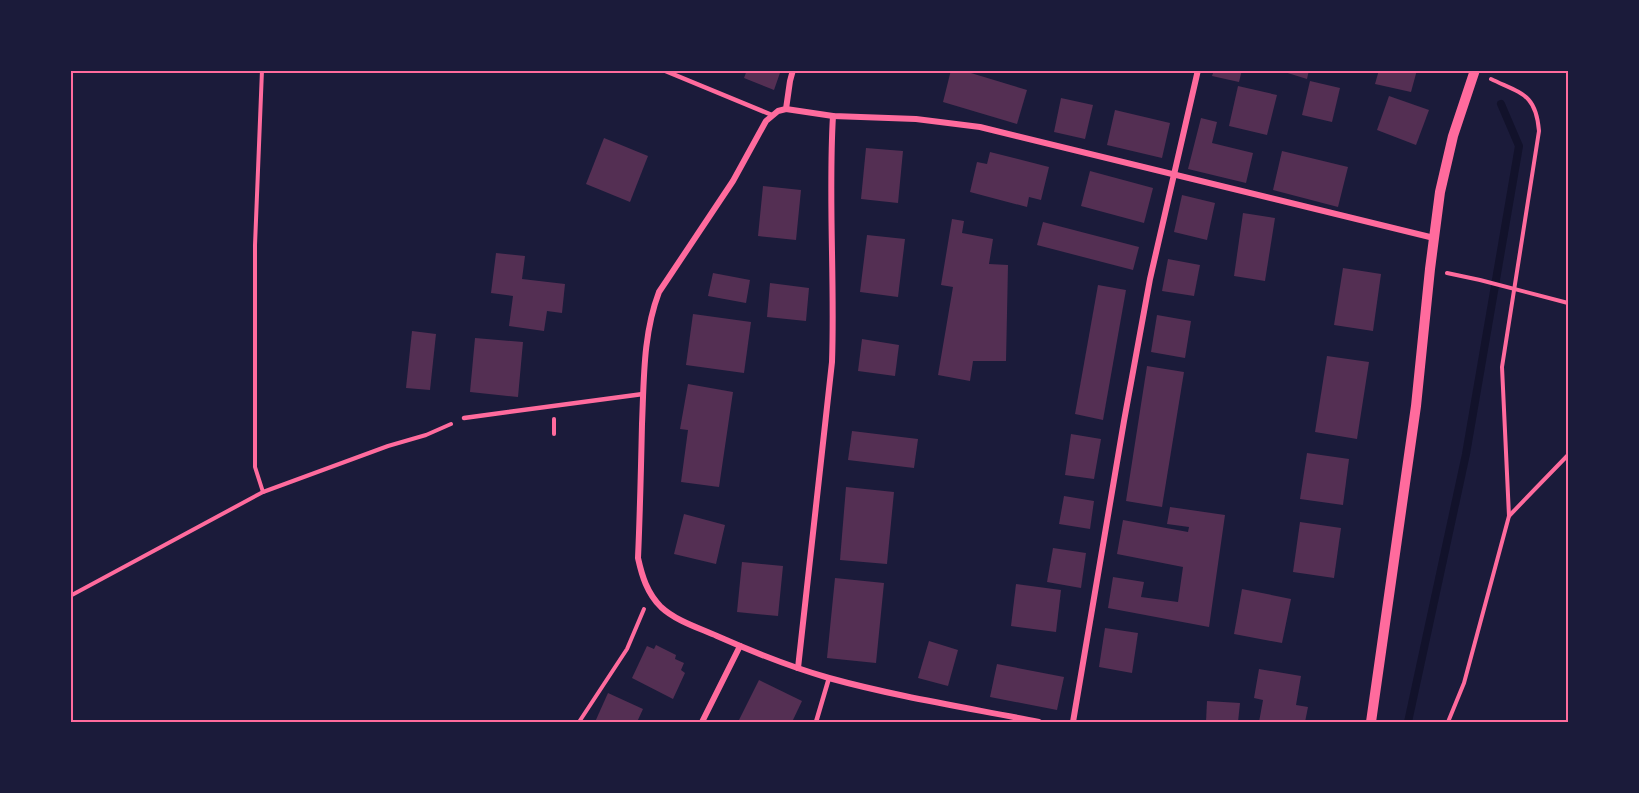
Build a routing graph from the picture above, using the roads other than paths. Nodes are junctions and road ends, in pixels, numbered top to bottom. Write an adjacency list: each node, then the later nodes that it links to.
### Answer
1 (663, 70): 6 (lane)
2 (793, 70): 5 (street)
3 (1198, 70): 8 (street)
4 (1475, 71): 9 (street)
5 (786, 109): 6 (street); 7 (street)
6 (772, 115): 10 (street)
7 (833, 116): 8 (street); 13 (street)
8 (1174, 174): 9 (street); 18 (street)
9 (1434, 238): 19 (street)
10 (643, 394): 11 (lane); 12 (street)
11 (464, 418)
12 (740, 646): 13 (street); 15 (street)
13 (798, 668): 14 (street)
14 (829, 678): 16 (lane); 17 (street)
15 (702, 723)
16 (816, 723)
17 (1039, 723)
18 (1073, 723)
19 (1371, 723)

